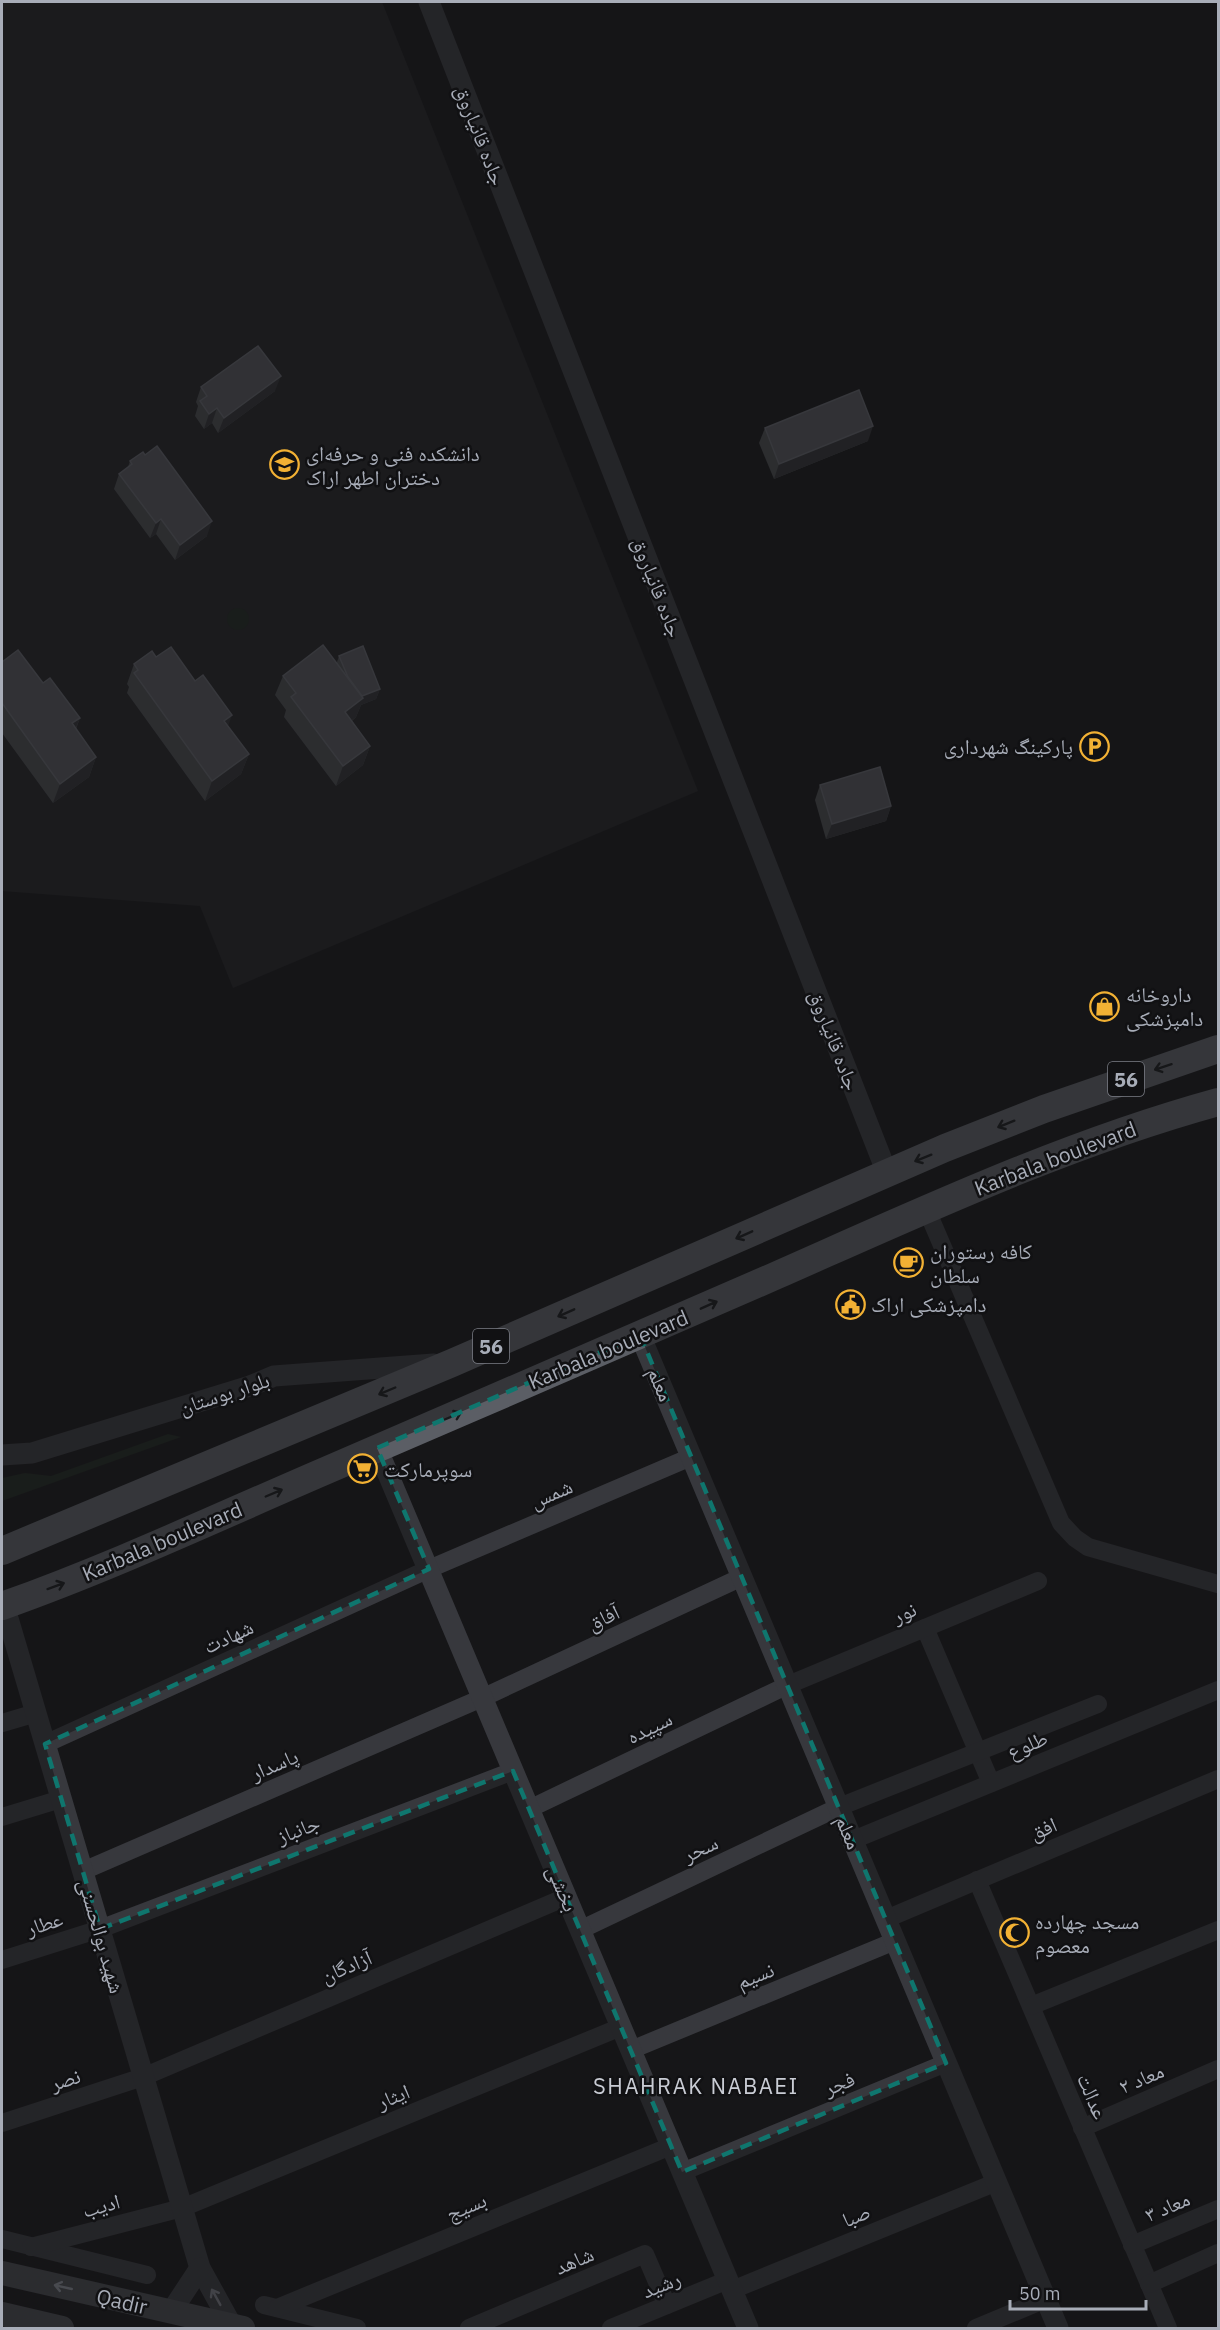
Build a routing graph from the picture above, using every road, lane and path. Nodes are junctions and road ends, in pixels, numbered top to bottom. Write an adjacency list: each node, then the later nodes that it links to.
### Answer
1 (429, 2): 4 (street, جاده قانیاروق)
2 (1218, 1049): 4 (highway, 56, one-way to 4)
3 (1218, 1102): 5 (highway, Karbala boulevard / 56)
4 (887, 1173): 7 (highway, 56, one-way to 7)
5 (926, 1208): 6 (highway, Karbala boulevard / 56, one-way to 5); 15 (street)
6 (640, 1335): 8 (highway, Karbala boulevard / 56, one-way to 6); 10 (street, معلم)
7 (452, 1363): 9 (street, بلوار بوستان); 11 (highway, 56, one-way to 11)
8 (377, 1448): 12 (street, بخشی); 16 (highway, Karbala boulevard / 56, one-way to 8)
9 (2, 1455)
10 (692, 1457): 12 (street, شمس); 13 (street, معلم)
11 (2, 1551)
12 (429, 1569): 20 (street, بخشی); 24 (street, شهادت)
13 (742, 1577): 18 (street, معلم); 20 (street, آفاق)
14 (1038, 1581): 17 (street, نور)
15 (1218, 1584)
16 (3, 1605): 22 (street, شهید بوالحسنی)
17 (925, 1628): 18 (street, نور); 25 (street)
18 (788, 1685): 30 (street, معلم); 31 (street, سپیده)
19 (1218, 1690): 28 (street, طلوع)
20 (482, 1698): 26 (street, بخشی); 34 (street, پاسدار)
21 (1098, 1704): 25 (street, سحر)
22 (36, 1713): 23 (street); 24 (street, شهید بوالحسنی)
23 (2, 1723)
24 (45, 1744): 29 (street, شهید بوالحسنی)
25 (978, 1752): 28 (street); 30 (street, سحر)
26 (513, 1771): 31 (street, بخشی); 38 (street, جانباز)
27 (1218, 1779): 35 (street, افق)
28 (991, 1783): 33 (street, طلوع)
29 (61, 1799): 32 (street); 34 (street, شهید بوالحسنی)
30 (839, 1807): 33 (street, معلم); 39 (street, سحر)
31 (529, 1809): 36 (street, بخشی)
32 (2, 1817)
33 (853, 1840): 37 (street, معلم)
34 (83, 1871): 38 (street, شهید بوالحسنی)
35 (977, 1880): 37 (street, افق); 43 (street, عدالت)
36 (566, 1897): 39 (street, بخشی); 48 (street, آزادگان)
37 (886, 1919): 41 (street, معلم)
38 (100, 1929): 42 (street, عطار); 48 (street, شهید بوالحسنی)
39 (580, 1930): 44 (street, بخشی)
40 (1218, 1930): 43 (street)
41 (895, 1941): 45 (street, نسیم); 46 (street, معلم)
42 (2, 1960)
43 (1031, 2006): 50 (street, عدالت)
44 (621, 2026): 45 (street, بخشی); 54 (street, ایثار)
45 (631, 2050): 51 (street, بخشی)
46 (946, 2063): 52 (street, فجر); 53 (street, معلم)
47 (1218, 2069): 50 (street, معاد ۲)
48 (143, 2077): 49 (street, نصر); 54 (street, شهید بوالحسنی)
49 (2, 2123)
50 (1082, 2128): 57 (street, عدالت)
51 (671, 2146): 52 (street, بخشی); 71 (street, بسیج)
52 (682, 2172): 64 (street, بخشی)
53 (997, 2182): 64 (street, صبا); 65 (street, معلم)
54 (182, 2208): 58 (street, ادیب); 60 (street, شهید بوالحسنی)
55 (1218, 2209): 57 (street, معاد ۳)
56 (2, 2239): 58 (street)
57 (1132, 2246): 63 (street, عدالت)
58 (31, 2247): 62 (street)
59 (1218, 2253): 63 (street)
60 (200, 2268): 67 (street); 69 (street, شهید بوالحسنی, one-way to 60)
61 (2, 2273): 67 (main road, Qadir, one-way to 61)
62 (147, 2275)
63 (1149, 2284): 77 (street, عدالت)
64 (730, 2285): 66 (street, رشید); 74 (street, بخشی)
65 (1046, 2300): 75 (street); 76 (street, معلم)
66 (667, 2305): 72 (street, شاهد); 73 (street, رشید)
67 (171, 2313): 69 (main road, Qadir)
68 (2, 2314): 70 (main road)
69 (237, 2327)
70 (62, 2328)
71 (357, 2328)
72 (469, 2328)
73 (610, 2328)
74 (748, 2328)
75 (976, 2328)
76 (1058, 2328)
77 (1168, 2328)

